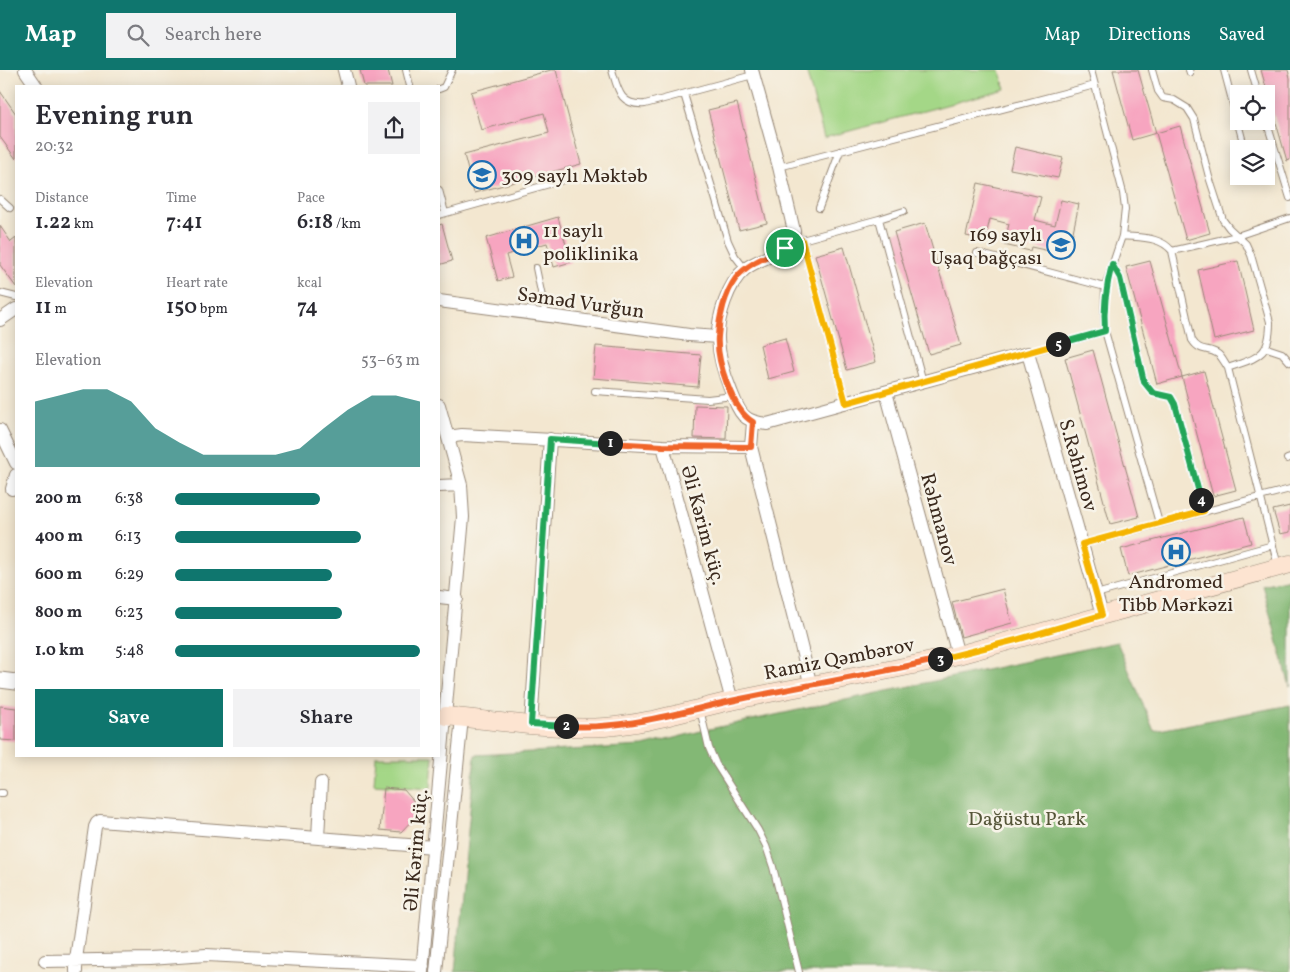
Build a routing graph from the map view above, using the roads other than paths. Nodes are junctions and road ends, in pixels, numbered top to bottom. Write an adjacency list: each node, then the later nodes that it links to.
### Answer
1 (25, 70): 11 (street)
2 (344, 70): 12 (street)
3 (406, 70): 13 (lane)
4 (452, 70): 16 (lane)
5 (612, 70): 17 (lane)
6 (1091, 70): 14 (lane)
7 (1152, 70): 33 (lane)
8 (1224, 70): 19 (lane)
9 (1251, 70): 15 (lane)
10 (753, 72): 17 (lane); 21 (street)
11 (35, 85)
12 (348, 85)
13 (410, 85)
14 (1095, 85): 20 (lane); 32 (lane)
15 (1255, 85)
16 (440, 89)
17 (684, 94): 39 (lane)
18 (1269, 130): 24 (lane)
19 (1242, 140)
20 (840, 151): 21 (lane); 27 (lane)
21 (778, 167): 34 (street)
22 (567, 179): 29 (lane)
23 (440, 198): 29 (lane)
24 (1290, 198)
25 (0, 199): 26 (lane)
26 (10, 208)
27 (819, 208)
28 (904, 211): 30 (lane)
29 (442, 214)
30 (879, 218): 34 (lane); 53 (lane)
31 (1290, 218): 33 (lane)
32 (1122, 236): 35 (lane); 37 (lane)
33 (1237, 236): 35 (lane); 49 (lane)
34 (798, 238): 39 (street); 57 (lane)
35 (1172, 252): 52 (lane)
36 (977, 253): 40 (lane)
37 (1112, 264): 40 (lane); 72 (lane)
38 (536, 268): 45 (lane)
39 (745, 269): 48 (street)
40 (1106, 287): 47 (lane)
41 (0, 293): 42 (lane)
42 (15, 297)
43 (440, 302): 45 (street, Səməd Vurğun)
44 (15, 310): 46 (street)
45 (546, 316): 48 (street, Səməd Vurğun)
46 (0, 320)
47 (1105, 331): 50 (lane); 73 (lane)
48 (718, 337): 56 (street)
49 (1267, 348): 51 (lane); 52 (lane)
50 (1028, 353): 53 (street); 74 (street, S.Rəhimov)
51 (1290, 362)
52 (1228, 368): 71 (lane)
53 (923, 382): 55 (street)
54 (595, 391): 56 (lane)
55 (886, 392): 57 (street); 81 (street, Rəhmanov)
56 (733, 396): 59 (street)
57 (846, 403): 59 (street)
58 (440, 409): 61 (street, Əli Kərim küç.)
59 (753, 422): 64 (street)
60 (0, 430): 65 (street)
61 (448, 437): 62 (street); 67 (street, Əli Kərim küç.)
62 (550, 439): 63 (street); 88 (street)
63 (663, 446): 64 (street); 85 (street, Əli Kərim küç.)
64 (751, 447): 84 (street)
65 (15, 461)
66 (15, 478): 69 (street)
67 (461, 485): 68 (street); 79 (street, Əli Kərim küç.)
68 (440, 486)
69 (12, 489)
70 (1290, 489): 71 (lane)
71 (1260, 497): 72 (lane); 75 (lane)
72 (1204, 511): 73 (lane)
73 (1159, 523): 74 (lane)
74 (1082, 544): 77 (street, S.Rəhimov)
75 (1273, 545): 76 (lane); 77 (lane)
76 (1284, 565): 80 (main road, Ramiz Qəmbərov)
77 (1096, 594): 80 (street, S.Rəhimov)
78 (440, 597): 79 (street)
79 (457, 599): 87 (street, Əli Kərim küç.)
80 (1102, 615): 81 (main road, Ramiz Qəmbərov)
81 (958, 655): 84 (main road, Ramiz Qəmbərov)
82 (0, 680): 83 (street)
83 (15, 682)
84 (811, 686): 85 (main road, Ramiz Qəmbərov)
85 (732, 701): 86 (main road, Ramiz Qəmbərov)
86 (700, 708): 88 (main road, Ramiz Qəmbərov); 96 (lane)
87 (449, 717): 88 (main road, Ramiz Qəmbərov); 91 (street, Əli Kərim küç.); 95 (street)
88 (531, 724)
89 (321, 783): 90 (street)
90 (318, 837): 91 (street); 93 (street)
91 (434, 847): 94 (street, Əli Kərim küç.)
92 (45, 961): 93 (street)
93 (76, 966): 94 (street)
94 (423, 969)
95 (436, 972)
96 (799, 972)

